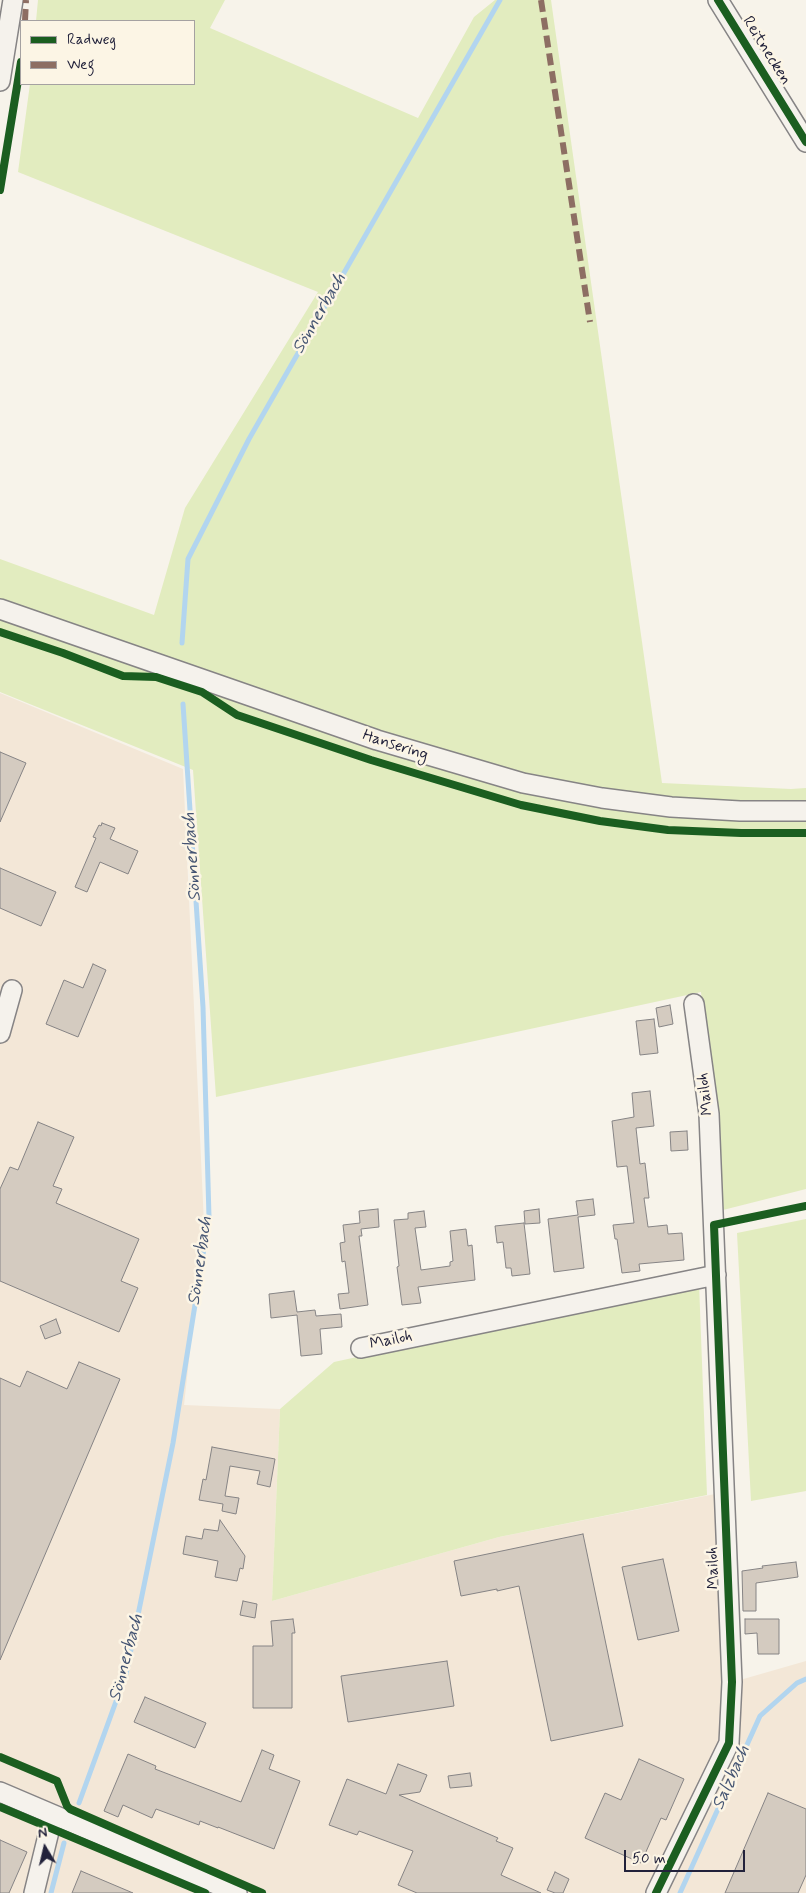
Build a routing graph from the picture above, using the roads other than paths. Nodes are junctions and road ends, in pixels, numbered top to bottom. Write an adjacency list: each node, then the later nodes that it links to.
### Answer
1 (13, 0): 3 (street)
2 (718, 0): 4 (street, Reitnecken)
3 (0, 81)
4 (806, 142)
5 (0, 609): 6 (street, Hansering)
6 (806, 811)
7 (12, 990): 9 (street)
8 (694, 1004): 10 (street, Mailoh)
9 (0, 1033)
10 (716, 1275): 11 (street, Mailoh); 16 (street, Mailoh)
11 (361, 1348)
12 (0, 1792): 13 (street)
13 (53, 1815): 14 (street); 15 (street)
14 (34, 1893)
15 (237, 1893)
16 (656, 1893)

